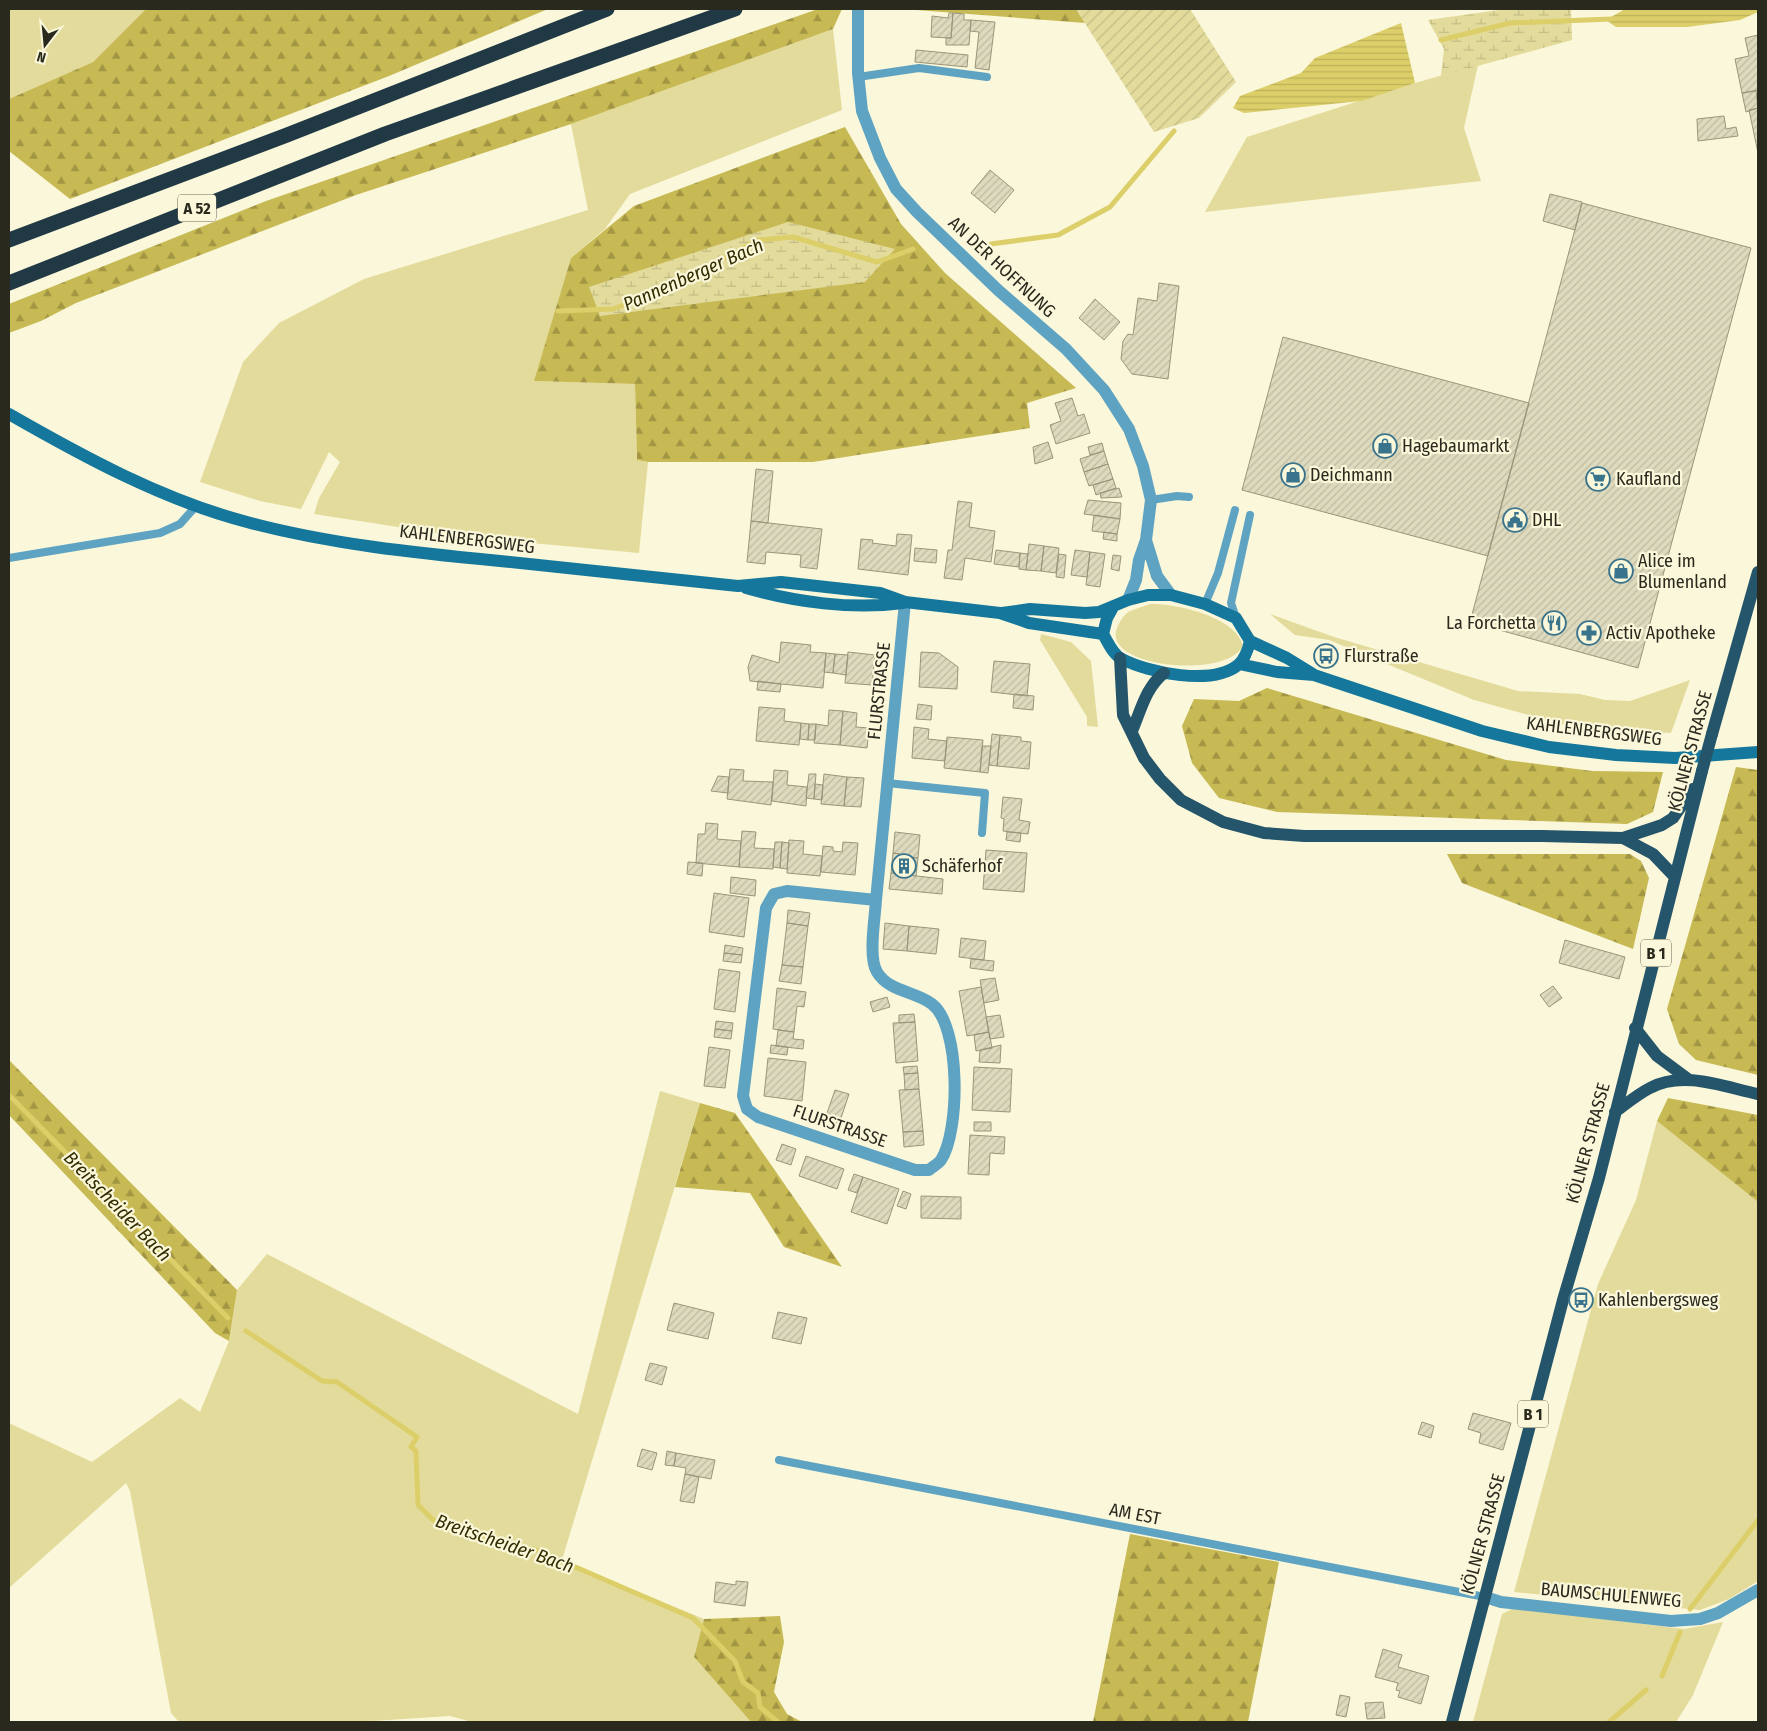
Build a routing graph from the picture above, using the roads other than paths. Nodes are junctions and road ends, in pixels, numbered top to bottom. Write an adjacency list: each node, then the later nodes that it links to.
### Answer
1 (607, 9): 6 (highway, A 52)
2 (736, 9): 7 (highway, A 52)
3 (858, 9): 4 (street, AN DER HOFFNUNG)
4 (858, 77): 5 (lane); 10 (street, AN DER HOFFNUNG)
5 (987, 77)
6 (9, 240)
7 (9, 283)
8 (9, 414): 11 (street, KAHLENBERGSWEG)
9 (1189, 497): 10 (lane)
10 (1151, 500): 14 (street, AN DER HOFFNUNG)
11 (196, 506): 15 (lane); 19 (street, KAHLENBERGSWEG)
12 (1234, 510): 20 (lane)
13 (1250, 516): 23 (lane)
14 (1146, 540): 17 (street, AN DER HOFFNUNG); 18 (street, AN DER HOFFNUNG)
15 (9, 558)
16 (1758, 572): 32 (main road, KÖLNER STRASSE / B 1, bridge)
17 (1171, 595): 18 (street, KAHLENBERGSWEG); 20 (street, KAHLENBERGSWEG)
18 (1128, 600): 21 (street, KAHLENBERGSWEG)
19 (905, 602): 22 (street, KAHLENBERGSWEG); 33 (street, FLURSTRASSE)
20 (1206, 604): 23 (street, KAHLENBERGSWEG)
21 (1112, 609): 22 (street, KAHLENBERGSWEG); 24 (street)
22 (1000, 613): 24 (street, KAHLENBERGSWEG)
23 (1236, 618): 25 (street)
24 (1103, 634): 26 (street)
25 (1250, 641): 27 (street); 29 (street, KAHLENBERGSWEG)
26 (1120, 658): 28 (street); 30 (main road)
27 (1239, 664): 28 (street); 29 (street, KAHLENBERGSWEG)
28 (1164, 673): 30 (main road)
29 (1314, 676): 31 (street, KAHLENBERGSWEG)
30 (1132, 730): 35 (main road)
31 (1758, 752)
32 (1702, 771): 35 (main road); 36 (main road, KÖLNER STRASSE / B 1)
33 (887, 784): 34 (lane); 37 (street, FLURSTRASSE)
34 (982, 833)
35 (1623, 838): 36 (main road)
36 (1675, 877): 38 (main road, KÖLNER STRASSE / B 1)
37 (876, 900): 37 (street, FLURSTRASSE)
38 (1636, 1028): 39 (main road); 41 (main road, KÖLNER STRASSE / B 1)
39 (1688, 1079): 40 (main road); 41 (main road)
40 (1758, 1094)
41 (1615, 1112): 44 (main road, KÖLNER STRASSE / B 1)
42 (779, 1460): 44 (lane, AM EST)
43 (1758, 1590): 44 (street, BAUMSCHULENWEG)
44 (1485, 1598): 45 (main road, KÖLNER STRASSE / B 1)
45 (1452, 1722)

